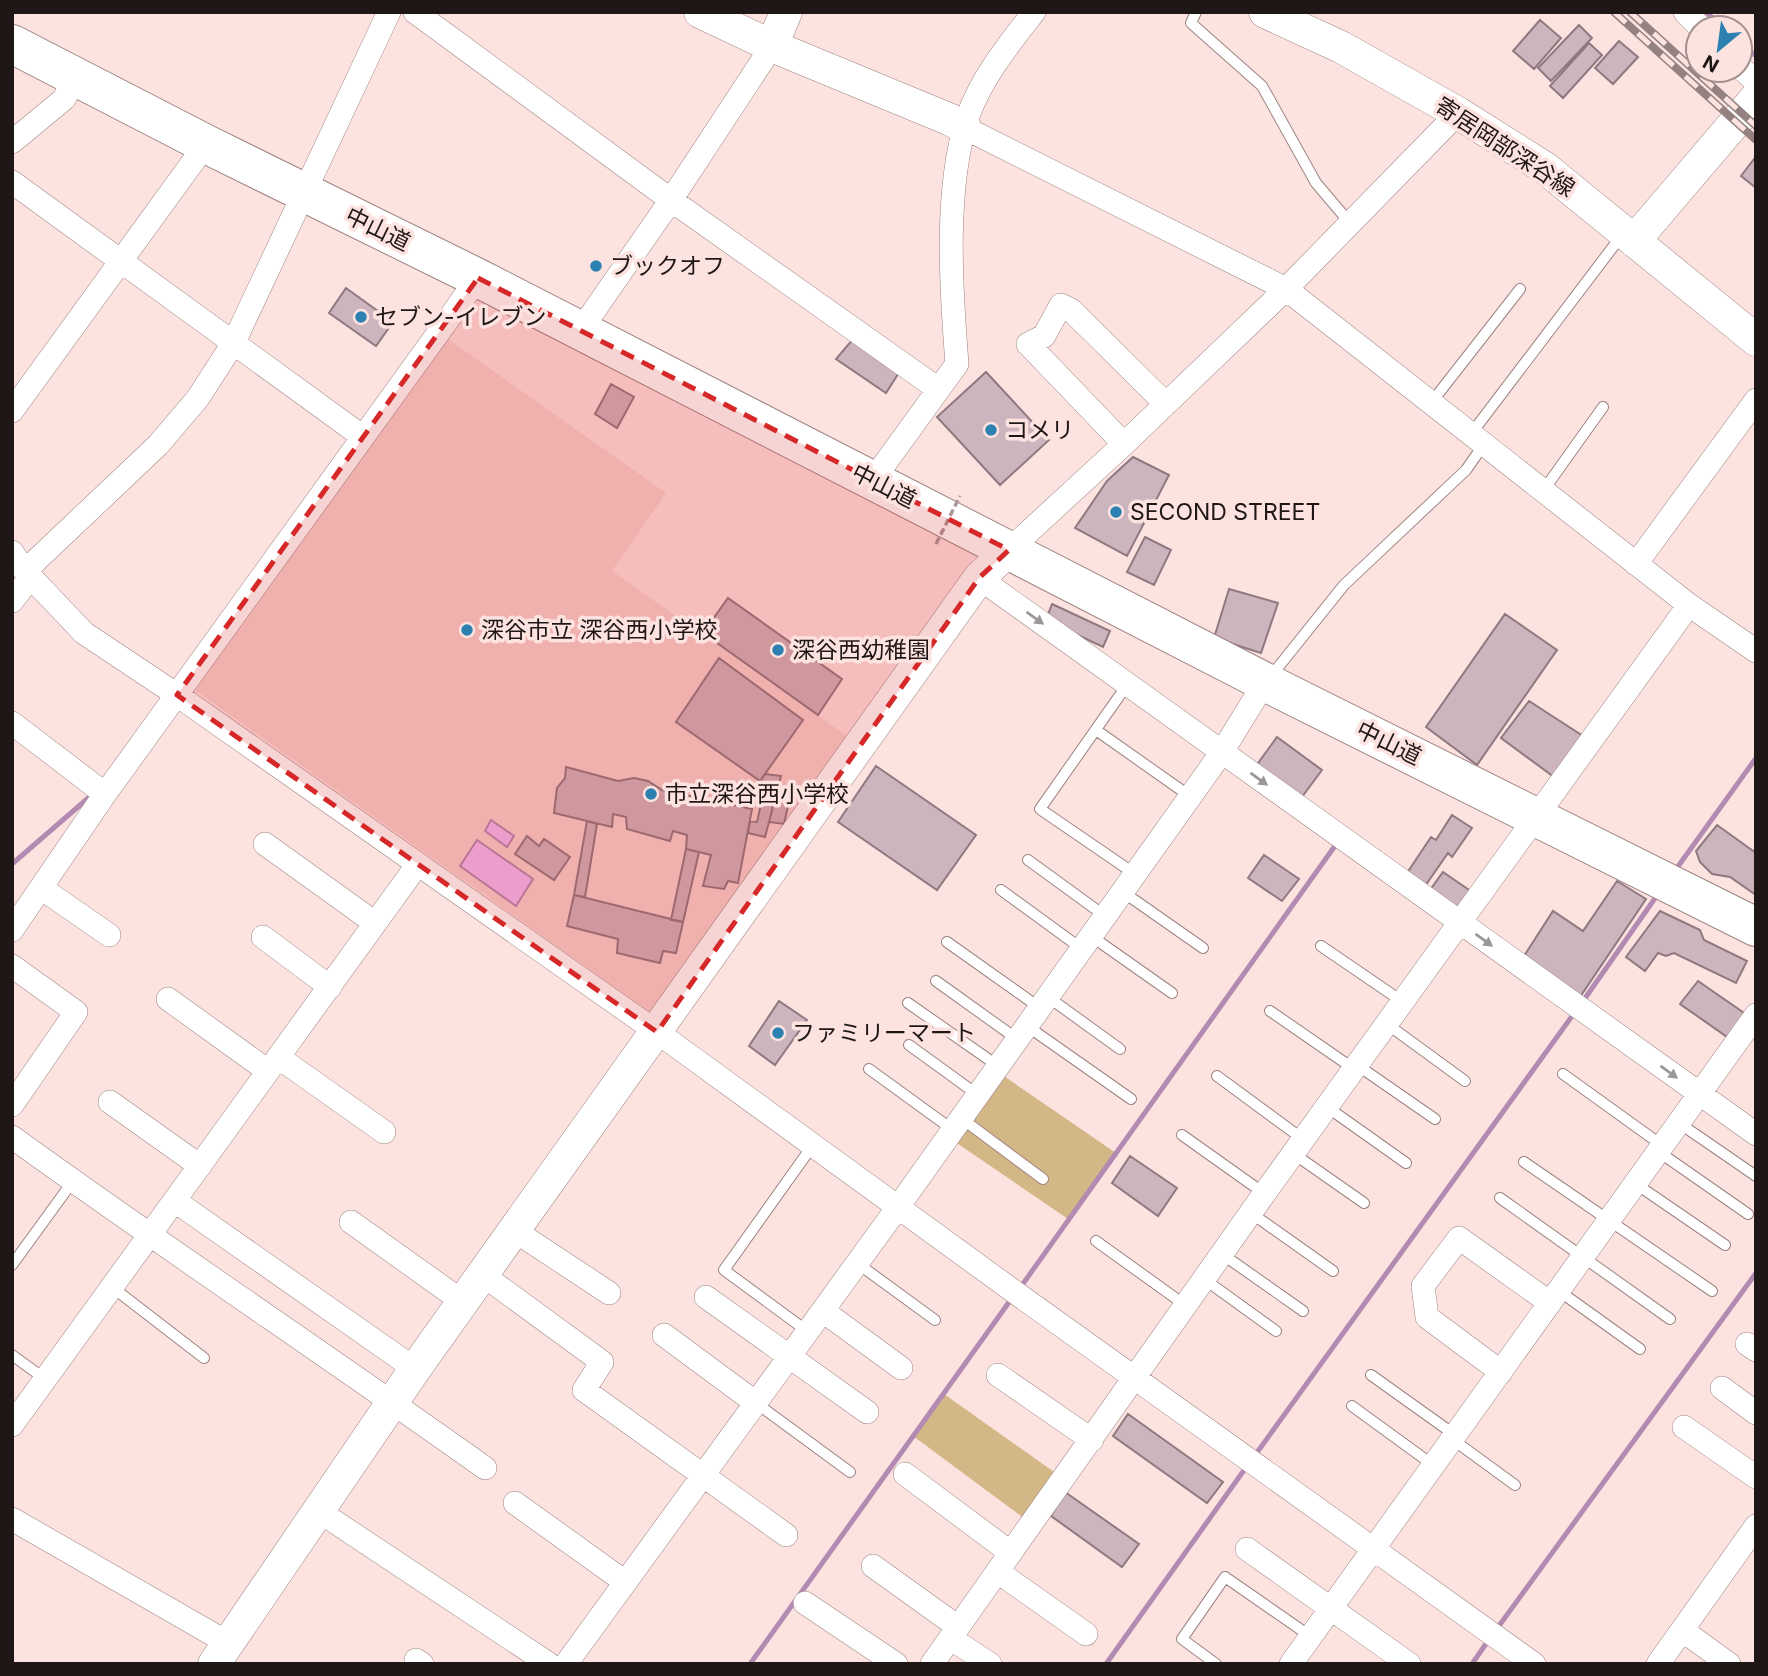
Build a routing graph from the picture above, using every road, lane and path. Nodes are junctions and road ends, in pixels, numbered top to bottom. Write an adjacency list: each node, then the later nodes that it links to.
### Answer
1 (389, 12): 17 (street)
2 (415, 12): 18 (street)
3 (700, 12): 9 (street)
4 (786, 12): 9 (street)
5 (1034, 12): 13 (street)
6 (1196, 12): 19 (lane)
7 (1265, 12): 12 (street, 寄居岡部深谷線)
8 (12, 44): 10 (highway, 中山道)
9 (772, 46): 13 (street); 18 (street)
10 (75, 77): 14 (street); 15 (highway, 中山道)
11 (1756, 98): 20 (street)
12 (1458, 113): 19 (street); 20 (street, 寄居岡部深谷線)
13 (965, 128): 23 (street); 28 (street)
14 (12, 142)
15 (206, 144): 17 (highway, 中山道); 21 (street)
16 (12, 182): 21 (street)
17 (305, 193): 22 (highway, 中山道); 27 (street)
18 (671, 200): 25 (street); 28 (street)
19 (1350, 223): 23 (street)
20 (1629, 236): 26 (street, 寄居岡部深谷線); 35 (lane)
21 (122, 261): 27 (street); 33 (street)
22 (478, 278): 25 (highway, 中山道); 34 (street)
23 (1286, 289): 30 (street); 31 (street)
24 (1520, 289): 30 (lane)
25 (580, 331): 37 (highway, 中山道)
26 (1756, 340)
27 (234, 342): 34 (street); 44 (street)
28 (938, 389): 37 (street)
29 (1756, 400): 43 (street)
30 (1431, 402): 35 (street)
31 (1166, 404): 36 (street); 36 (street)
32 (1603, 407): 38 (lane)
33 (12, 411)
34 (363, 437): 51 (street)
35 (1477, 439): 38 (street); 49 (lane)
36 (1124, 444): 41 (street)
37 (873, 480): 41 (highway, 中山道)
38 (1543, 491): 43 (street)
39 (960, 496): 40 (path, bridge)
40 (936, 544)
41 (1009, 550): 45 (street); 49 (highway, 中山道)
42 (12, 552): 44 (street)
43 (1636, 564): 47 (street)
44 (28, 574): 46 (street); 51 (street)
45 (979, 578): 50 (street, one-way to 50); 86 (street)
46 (12, 601)
47 (1689, 605): 48 (street); 57 (street)
48 (1756, 652)
49 (1265, 682): 54 (street); 57 (highway, 中山道)
50 (1128, 685): 53 (lane); 54 (street)
51 (177, 695): 55 (street); 60 (street)
52 (12, 723): 55 (street)
53 (1096, 730): 56 (lane); 61 (lane)
54 (1223, 752): 56 (street); 66 (street, one-way to 66)
55 (105, 794): 62 (street)
56 (1191, 797): 61 (street)
57 (1538, 818): 66 (street); 67 (highway, 中山道)
58 (265, 845): 65 (street)
59 (1028, 860): 64 (lane)
60 (418, 864): 65 (street); 86 (street)
61 (1129, 883): 64 (street); 74 (lane)
62 (41, 888): 68 (street); 69 (street)
63 (1001, 890): 72 (lane)
64 (1105, 916): 72 (street)
65 (375, 923): 77 (street)
66 (1460, 923): 80 (street); 96 (street, one-way to 96)
67 (1756, 927)
68 (12, 930)
69 (108, 935)
70 (263, 937): 77 (street)
71 (947, 942): 84 (lane)
72 (1087, 943): 78 (lane); 84 (street)
73 (1321, 946): 80 (lane)
74 (1203, 948)
75 (12, 966): 100 (street)
76 (936, 982): 84 (lane)
77 (330, 987): 89 (street)
78 (1172, 993)
79 (168, 999): 89 (street)
80 (1403, 1002): 85 (street)
81 (908, 1003): 90 (lane)
82 (1270, 1011): 91 (lane)
83 (1756, 1015): 96 (street)
84 (1033, 1018): 88 (lane); 90 (street); 98 (lane)
85 (1387, 1024): 91 (street); 95 (lane)
86 (657, 1032): 109 (street); 128 (street)
87 (909, 1045): 97 (lane)
88 (1120, 1049)
89 (273, 1064): 105 (street); 114 (street)
90 (998, 1066): 97 (street)
91 (1356, 1067): 101 (street); 102 (lane)
92 (869, 1069): 104 (lane)
93 (1563, 1074): 111 (lane)
94 (1217, 1076): 110 (lane)
95 (1465, 1082)
96 (1700, 1094): 103 (street); 107 (street)
97 (978, 1095): 104 (street)
98 (1131, 1099)
99 (110, 1102): 114 (street)
100 (12, 1105)
101 (1327, 1108): 110 (street); 113 (lane)
102 (1435, 1119)
103 (1679, 1123): 111 (street); 115 (lane)
104 (957, 1124): 116 (lane); 123 (street)
105 (384, 1132)
106 (1182, 1135): 119 (lane)
107 (1756, 1135)
108 (12, 1137): 117 (street)
109 (813, 1145): 123 (street); 150 (lane)
110 (1299, 1147): 119 (street); 122 (lane)
111 (1661, 1149): 118 (street); 125 (lane)
112 (1524, 1162): 126 (lane)
113 (1406, 1163)
114 (200, 1166): 121 (street)
115 (1756, 1175)
116 (1043, 1179)
117 (73, 1181): 129 (street); 135 (lane)
118 (1636, 1184): 126 (street); 131 (lane)
119 (1265, 1194): 124 (street)
120 (1500, 1198): 133 (lane)
121 (175, 1201): 129 (street); 158 (street)
122 (1364, 1203)
123 (898, 1207): 134 (street); 162 (street)
124 (1251, 1213): 132 (street); 136 (lane)
125 (1748, 1214)
126 (1609, 1220): 133 (street); 140 (lane)
127 (351, 1222): 144 (street)
128 (515, 1231): 137 (street); 141 (street)
129 (149, 1236): 139 (street); 165 (street)
130 (1096, 1241): 145 (lane)
131 (1725, 1245)
132 (1222, 1254): 138 (street); 147 (lane)
133 (1583, 1257): 143 (street); 148 (lane)
134 (857, 1263): 146 (street); 149 (lane)
135 (12, 1265)
136 (1332, 1271)
137 (483, 1275): 144 (street); 178 (street)
138 (1203, 1279): 145 (street); 151 (lane)
139 (112, 1287): 156 (lane); 163 (street)
140 (1712, 1291)
141 (609, 1293)
142 (706, 1297): 155 (street)
143 (1554, 1297): 153 (lane); 159 (street); 159 (street)
144 (463, 1302): 158 (street)
145 (1185, 1305): 162 (street)
146 (823, 1311): 150 (street); 157 (street)
147 (1303, 1311)
148 (1670, 1319)
149 (935, 1320)
150 (807, 1331): 155 (street)
151 (1276, 1331)
152 (664, 1335): 166 (street)
153 (1640, 1349)
154 (12, 1355): 163 (lane)
155 (789, 1356): 166 (street); 168 (street)
156 (204, 1358)
157 (901, 1368)
158 (415, 1370): 165 (street)
159 (1501, 1372): 172 (street)
160 (998, 1375): 173 (street)
161 (1371, 1375): 172 (lane)
162 (1134, 1376): 173 (street); 187 (street)
163 (45, 1379): 170 (street)
164 (1721, 1388): 169 (street)
165 (393, 1402): 175 (street); 182 (street)
166 (755, 1403): 176 (lane); 178 (street)
167 (1352, 1406): 174 (lane)
168 (867, 1412)
169 (1756, 1413)
170 (12, 1425)
171 (1684, 1427): 179 (street)
172 (1453, 1437): 174 (street); 180 (lane)
173 (1092, 1440): 188 (street)
174 (1433, 1465): 187 (street)
175 (485, 1468)
176 (850, 1472)
177 (905, 1474): 188 (street)
178 (703, 1475): 185 (street); 191 (street)
179 (1756, 1477)
180 (1515, 1485)
181 (515, 1503): 191 (street)
182 (317, 1510): 197 (street); 199 (street)
183 (12, 1519): 197 (street)
184 (1756, 1526): 194 (street)
185 (786, 1535)
186 (1247, 1549): 193 (street)
187 (1373, 1550): 193 (street); 206 (street)
188 (1012, 1553): 190 (street)
189 (873, 1566): 195 (street)
190 (998, 1572): 195 (street); 196 (street)
191 (625, 1582): 200 (street)
192 (805, 1603): 201 (street)
193 (1330, 1609): 198 (street); 205 (street)
194 (1682, 1630): 207 (street); 208 (street)
195 (954, 1632): 202 (street); 203 (street)
196 (1086, 1634)
197 (221, 1653)
198 (1304, 1654): 204 (lane)
199 (549, 1664)
200 (566, 1664)
201 (896, 1664)
202 (932, 1664)
203 (990, 1664)
204 (1216, 1664)
205 (1409, 1664)
206 (1534, 1664)
207 (1658, 1664)
208 (1729, 1664)

